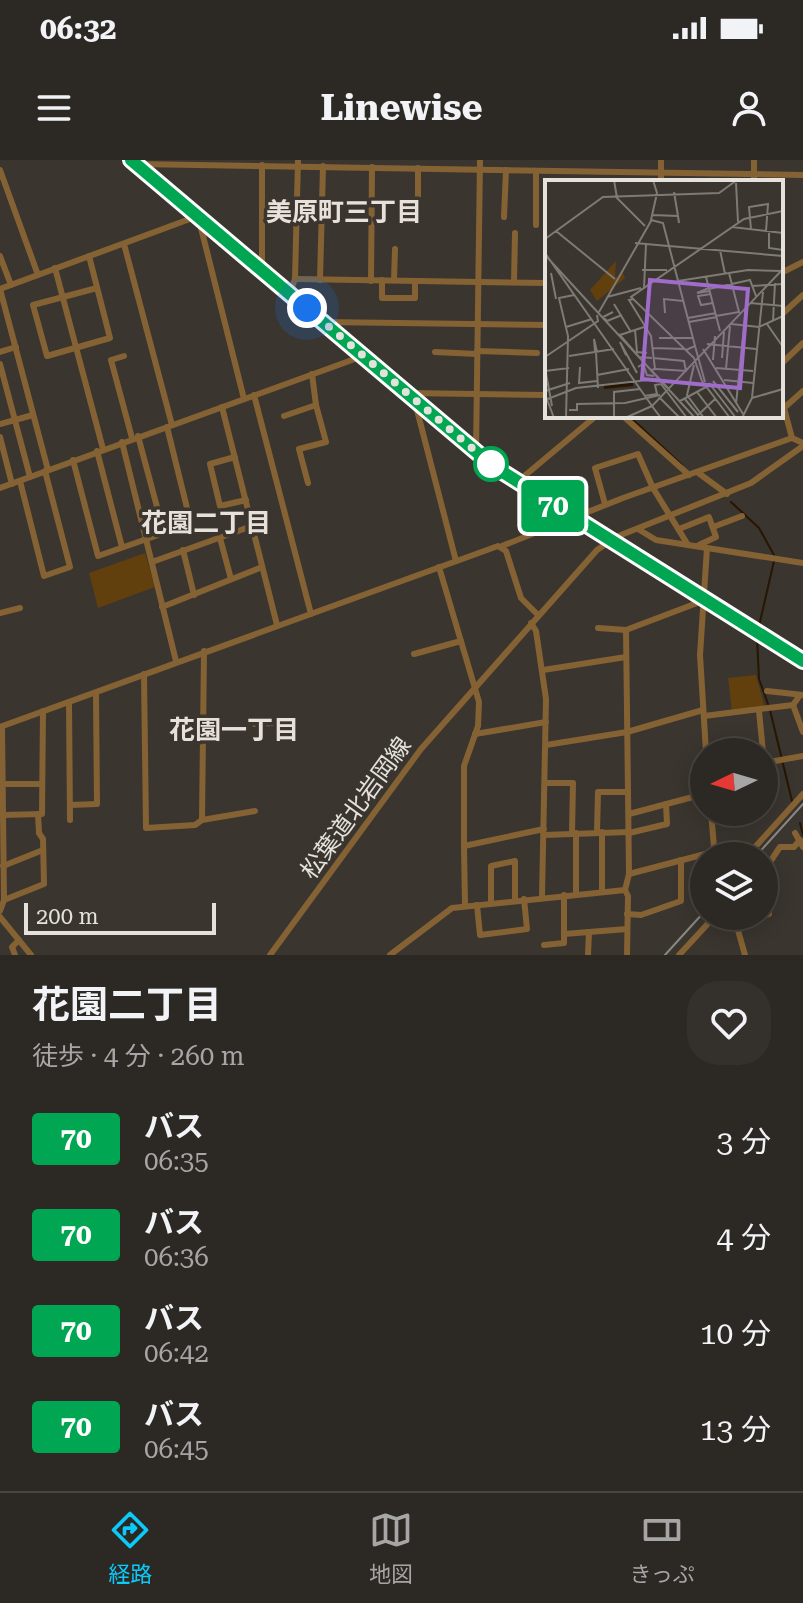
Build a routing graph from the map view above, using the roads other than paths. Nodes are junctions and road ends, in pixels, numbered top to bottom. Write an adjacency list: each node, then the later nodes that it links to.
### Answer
1 (480, 160): 14 (street)
2 (609, 160): 18 (street)
3 (661, 160): 19 (street)
4 (754, 160): 21 (street)
5 (134, 162): 6 (street); 24 (main road)
6 (191, 162): 7 (street)
7 (244, 162): 10 (street)
8 (298, 163): 10 (street); 11 (street); 37 (street)
9 (429, 164): 13 (street); 14 (street)
10 (262, 165): 34 (street)
11 (323, 166): 12 (street); 38 (street)
12 (372, 167): 13 (street); 41 (street)
13 (418, 168): 23 (street)
14 (480, 169): 16 (street); 43 (street)
15 (0, 170): 36 (street)
16 (506, 170): 17 (street); 25 (street)
17 (536, 171): 18 (street); 26 (street)
18 (609, 172): 19 (street)
19 (661, 173): 21 (street); 22 (street)
20 (803, 175): 21 (street)
21 (754, 178)
22 (661, 180)
23 (418, 211)
24 (198, 216): 28 (street); 34 (main road); 73 (street)
25 (504, 217)
26 (536, 225)
27 (515, 233): 44 (street)
28 (124, 244): 31 (street); 85 (street)
29 (395, 249): 40 (street)
30 (0, 256): 46 (street)
31 (89, 256): 33 (street); 47 (street)
32 (803, 262): 35 (street)
33 (55, 268): 36 (street); 51 (street)
34 (262, 271): 49 (main road)
35 (783, 272)
36 (38, 275): 46 (street)
37 (295, 279): 38 (street); 49 (street)
38 (320, 280): 41 (street)
39 (382, 280): 40 (street); 41 (street); 42 (street)
40 (394, 280): 42 (street)
41 (371, 281)
42 (415, 281): 43 (street)
43 (479, 281): 44 (street); 54 (street)
44 (514, 282): 45 (street)
45 (545, 283)
46 (11, 285): 48 (street)
47 (97, 288): 51 (street); 58 (street)
48 (0, 289): 57 (street)
49 (290, 293): 53 (main road)
50 (803, 295): 52 (street)
51 (63, 298): 58 (street); 58 (street)
52 (783, 313)
53 (323, 322): 54 (street); 64 (main road)
54 (478, 325): 55 (street); 61 (street)
55 (545, 325)
56 (803, 343): 65 (street)
57 (16, 347): 59 (street); 79 (street)
58 (76, 348): 91 (street)
59 (0, 352)
60 (435, 352): 61 (street)
61 (477, 352): 62 (street); 70 (street)
62 (537, 353)
63 (124, 356): 87 (street)
64 (363, 356): 67 (street); 69 (main road)
65 (783, 362)
66 (0, 364): 83 (street)
67 (312, 374): 71 (street); 75 (street)
68 (803, 391): 78 (street)
69 (406, 393): 70 (street); 76 (main road)
70 (477, 393): 72 (street); 92 (street)
71 (254, 395): 73 (street); 135 (street)
72 (545, 395)
73 (244, 399): 77 (street)
74 (783, 404): 78 (street)
75 (316, 405): 80 (street); 99 (street)
76 (421, 405): 92 (main road); 124 (street)
77 (222, 407): 85 (street); 93 (street)
78 (784, 408): 88 (street)
79 (33, 415): 83 (street); 95 (street)
80 (284, 416)
81 (594, 418): 100 (street)
82 (625, 418): 96 (street)
83 (15, 420): 84 (street); 97 (street)
84 (0, 424)
85 (170, 426): 87 (street); 107 (street)
86 (0, 437): 101 (street)
87 (135, 437): 89 (street); 115 (street)
88 (792, 438): 90 (street); 96 (street)
89 (122, 442): 91 (street); 115 (street)
90 (803, 445): 104 (street)
91 (100, 450): 94 (street); 121 (street)
92 (476, 452): 100 (main road)
93 (235, 457): 105 (street); 105 (street)
94 (73, 460): 95 (street); 121 (street)
95 (46, 470): 97 (street); 98 (street)
96 (693, 473): 103 (street); 104 (street)
97 (30, 477): 98 (street)
98 (20, 481): 101 (street)
99 (308, 483)
100 (516, 483): 109 (main road)
101 (12, 484): 102 (street)
102 (0, 488)
103 (653, 488): 106 (street); 106 (street); 110 (street)
104 (727, 494): 110 (street)
105 (246, 500): 111 (street)
106 (605, 504): 109 (street)
107 (188, 512)
108 (742, 516): 112 (street)
109 (571, 517): 117 (main road); 119 (street)
110 (672, 517): 113 (street); 114 (street)
111 (252, 526): 116 (street); 127 (street)
112 (713, 527): 114 (street); 120 (street)
113 (638, 529): 117 (street); 118 (street)
114 (679, 529): 118 (street)
115 (146, 538): 121 (street); 125 (street)
116 (220, 538): 123 (street); 129 (street)
117 (609, 541): 131 (main road); 136 (street, 松葉道北岩岡線)
118 (688, 545): 120 (street)
119 (502, 546): 124 (street); 136 (street)
120 (696, 546): 122 (street)
121 (122, 547)
122 (707, 548): 126 (street); 131 (street)
123 (183, 550): 125 (street); 130 (street)
124 (456, 561): 128 (street)
125 (152, 562): 132 (street)
126 (803, 563)
127 (262, 567): 129 (street); 138 (street)
128 (439, 567): 135 (street); 141 (street)
129 (231, 579): 130 (street)
130 (194, 595): 132 (street)
131 (705, 600): 140 (street); 146 (main road); 157 (street)
132 (162, 607): 145 (street)
133 (20, 608): 134 (street)
134 (0, 613)
135 (311, 614): 138 (street)
136 (538, 615): 137 (street, 松葉道北岩岡線)
137 (531, 623): 147 (street); 149 (street, 松葉道北岩岡線)
138 (277, 625): 142 (street)
139 (598, 628): 140 (street)
140 (626, 630): 144 (street)
141 (461, 641): 143 (street); 149 (street)
142 (204, 651): 145 (street); 183 (street)
143 (414, 654)
144 (626, 657): 147 (street); 162 (street)
145 (176, 661): 148 (street)
146 (803, 661)
147 (543, 670): 158 (street)
148 (144, 674): 151 (street); 183 (street)
149 (475, 686): 164 (street); 219 (street, 松葉道北岩岡線)
150 (767, 691): 152 (street)
151 (96, 693): 153 (street); 177 (street)
152 (802, 695): 154 (street)
153 (69, 702): 155 (street); 177 (street)
154 (793, 705): 156 (street); 163 (street)
155 (43, 711): 161 (street); 172 (street)
156 (759, 711): 157 (street); 166 (street)
157 (703, 713): 162 (street); 165 (street)
158 (546, 722): 164 (street); 167 (street)
159 (273, 723): 160 (street)
160 (255, 724)
161 (1, 727): 171 (street)
162 (627, 732): 167 (street); 173 (street)
163 (803, 732)
164 (475, 734): 190 (street)
165 (705, 738)
166 (762, 738)
167 (546, 745): 170 (street)
168 (803, 756): 169 (street)
169 (778, 762)
170 (546, 783): 184 (street); 186 (street)
171 (3, 784): 172 (street); 181 (street)
172 (42, 784): 179 (street)
173 (628, 792): 180 (street); 185 (street)
174 (803, 794): 189 (street)
175 (690, 798): 176 (street)
176 (666, 804): 180 (street); 187 (street)
177 (70, 805): 182 (street)
178 (255, 811): 183 (street)
179 (38, 814): 181 (street); 191 (street)
180 (629, 814): 187 (street)
181 (3, 815): 195 (street)
182 (70, 820)
183 (202, 820)
184 (544, 832): 186 (street); 190 (street); 201 (street)
185 (600, 832): 186 (street); 187 (street); 198 (street)
186 (574, 833): 199 (street)
187 (629, 833): 196 (street)
188 (799, 840): 192 (street)
189 (760, 842)
190 (464, 846): 207 (street)
191 (43, 850): 195 (street); 203 (street)
192 (778, 850)
193 (690, 858): 194 (street)
194 (681, 860): 196 (street); 209 (street)
195 (3, 866): 203 (street)
196 (629, 874): 197 (street)
197 (625, 890): 198 (street); 209 (street)
198 (602, 892): 199 (street)
199 (576, 894): 200 (street)
200 (564, 895): 201 (street); 214 (street)
201 (542, 896): 202 (street)
202 (524, 899): 204 (street); 206 (street)
203 (4, 900): 208 (street)
204 (515, 900): 205 (street); 205 (street)
205 (491, 903): 206 (street)
206 (477, 905): 207 (street)
207 (465, 906): 220 (street)
208 (0, 914): 215 (street)
209 (627, 914): 210 (street)
210 (627, 929): 213 (street); 222 (street)
211 (702, 930): 223 (street)
212 (738, 930): 224 (street)
213 (589, 932): 214 (street); 221 (street)
214 (564, 934): 216 (street)
215 (19, 940): 217 (street); 218 (street)
216 (544, 945)
217 (15, 955)
218 (31, 955)
219 (270, 955)
220 (390, 955)
221 (588, 955)
222 (627, 955)
223 (679, 955)
224 (745, 955)

